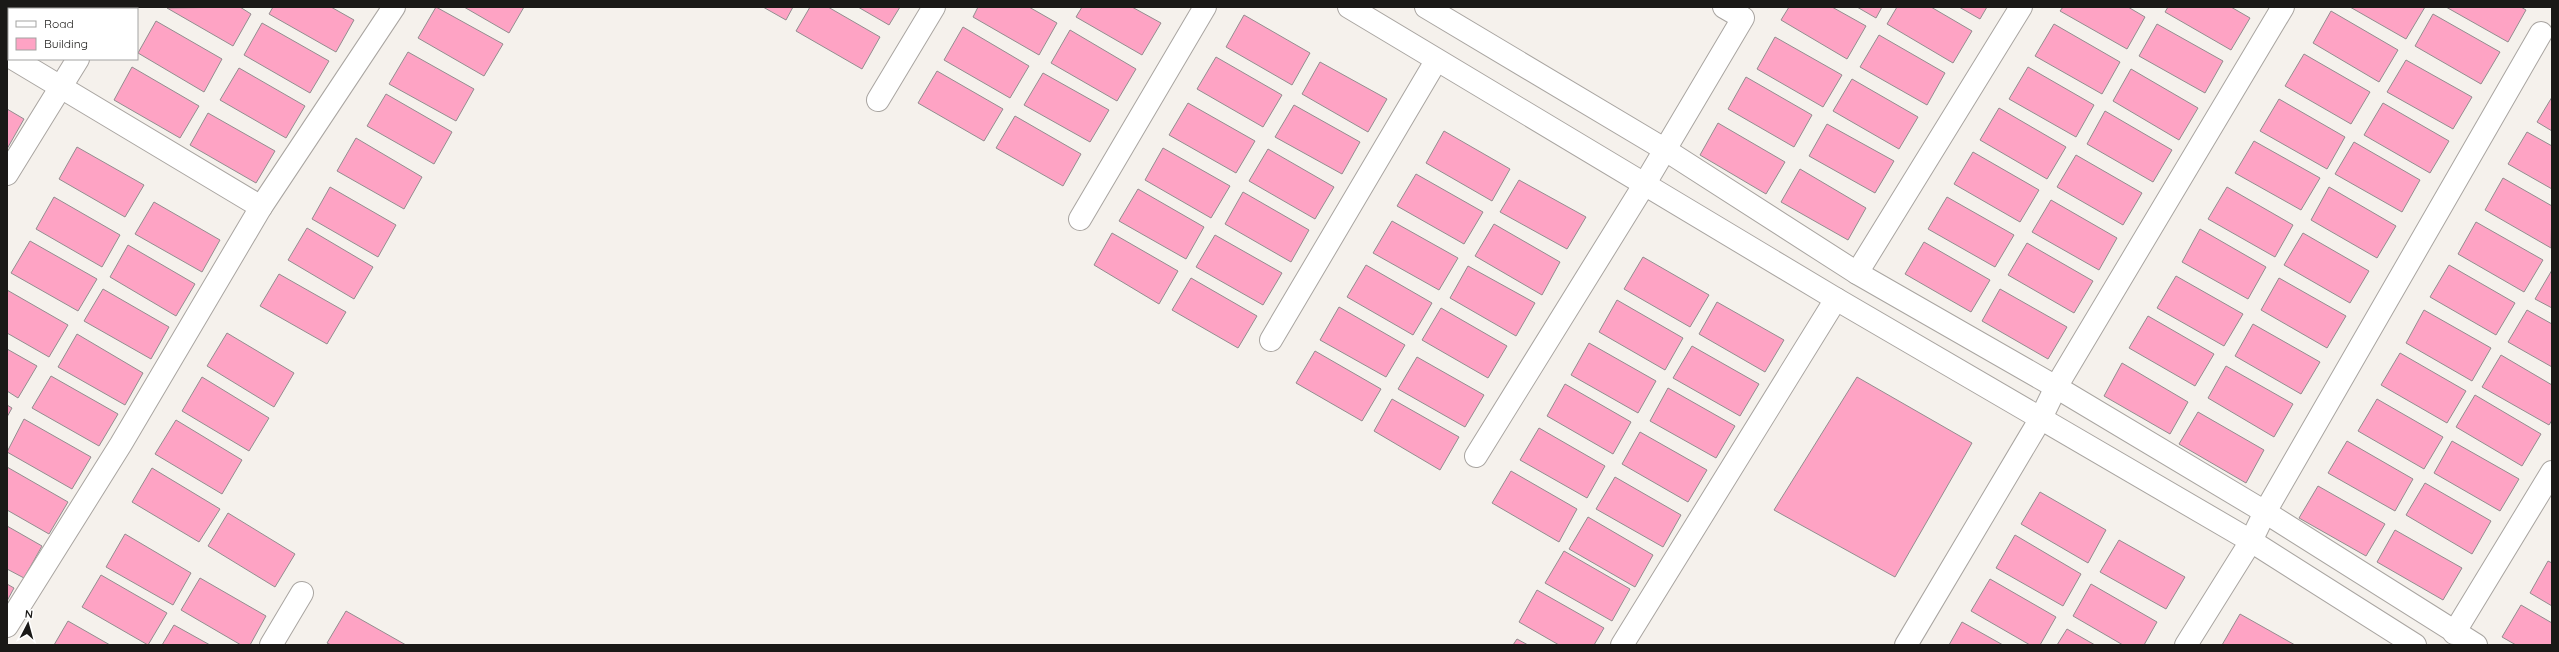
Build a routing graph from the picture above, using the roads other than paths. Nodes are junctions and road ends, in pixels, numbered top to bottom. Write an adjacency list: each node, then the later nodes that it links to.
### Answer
1 (394, 7): 19 (street)
2 (934, 7): 15 (street)
3 (1205, 7): 20 (street)
4 (1349, 7): 13 (street)
5 (1426, 7): 16 (street)
6 (1724, 7): 9 (street)
7 (2021, 7): 21 (street)
8 (2284, 7): 24 (street)
9 (1746, 13): 16 (street)
10 (2541, 33): 28 (street)
11 (16, 60): 14 (street)
12 (77, 60): 14 (street)
13 (1436, 61): 18 (street); 23 (street)
14 (61, 87): 17 (street); 19 (street)
15 (878, 100)
16 (1664, 149): 18 (street); 21 (street)
17 (7, 174)
18 (1644, 185): 22 (street); 26 (street)
19 (261, 207): 31 (street)
20 (1080, 219)
21 (1857, 273): 24 (street)
22 (1836, 299): 25 (street); 34 (street)
23 (1271, 340)
24 (2056, 387): 25 (street); 28 (street)
25 (2041, 418): 29 (street); 35 (street)
26 (1476, 456)
27 (2552, 472): 32 (street)
28 (2265, 512): 29 (street); 32 (street)
29 (2251, 541): 36 (street); 37 (street)
30 (302, 593): 33 (street)
31 (7, 626)
32 (2454, 633): 38 (street)
33 (271, 645)
34 (1622, 645)
35 (1906, 645)
36 (2186, 645)
37 (2415, 645)
38 (2476, 645)

